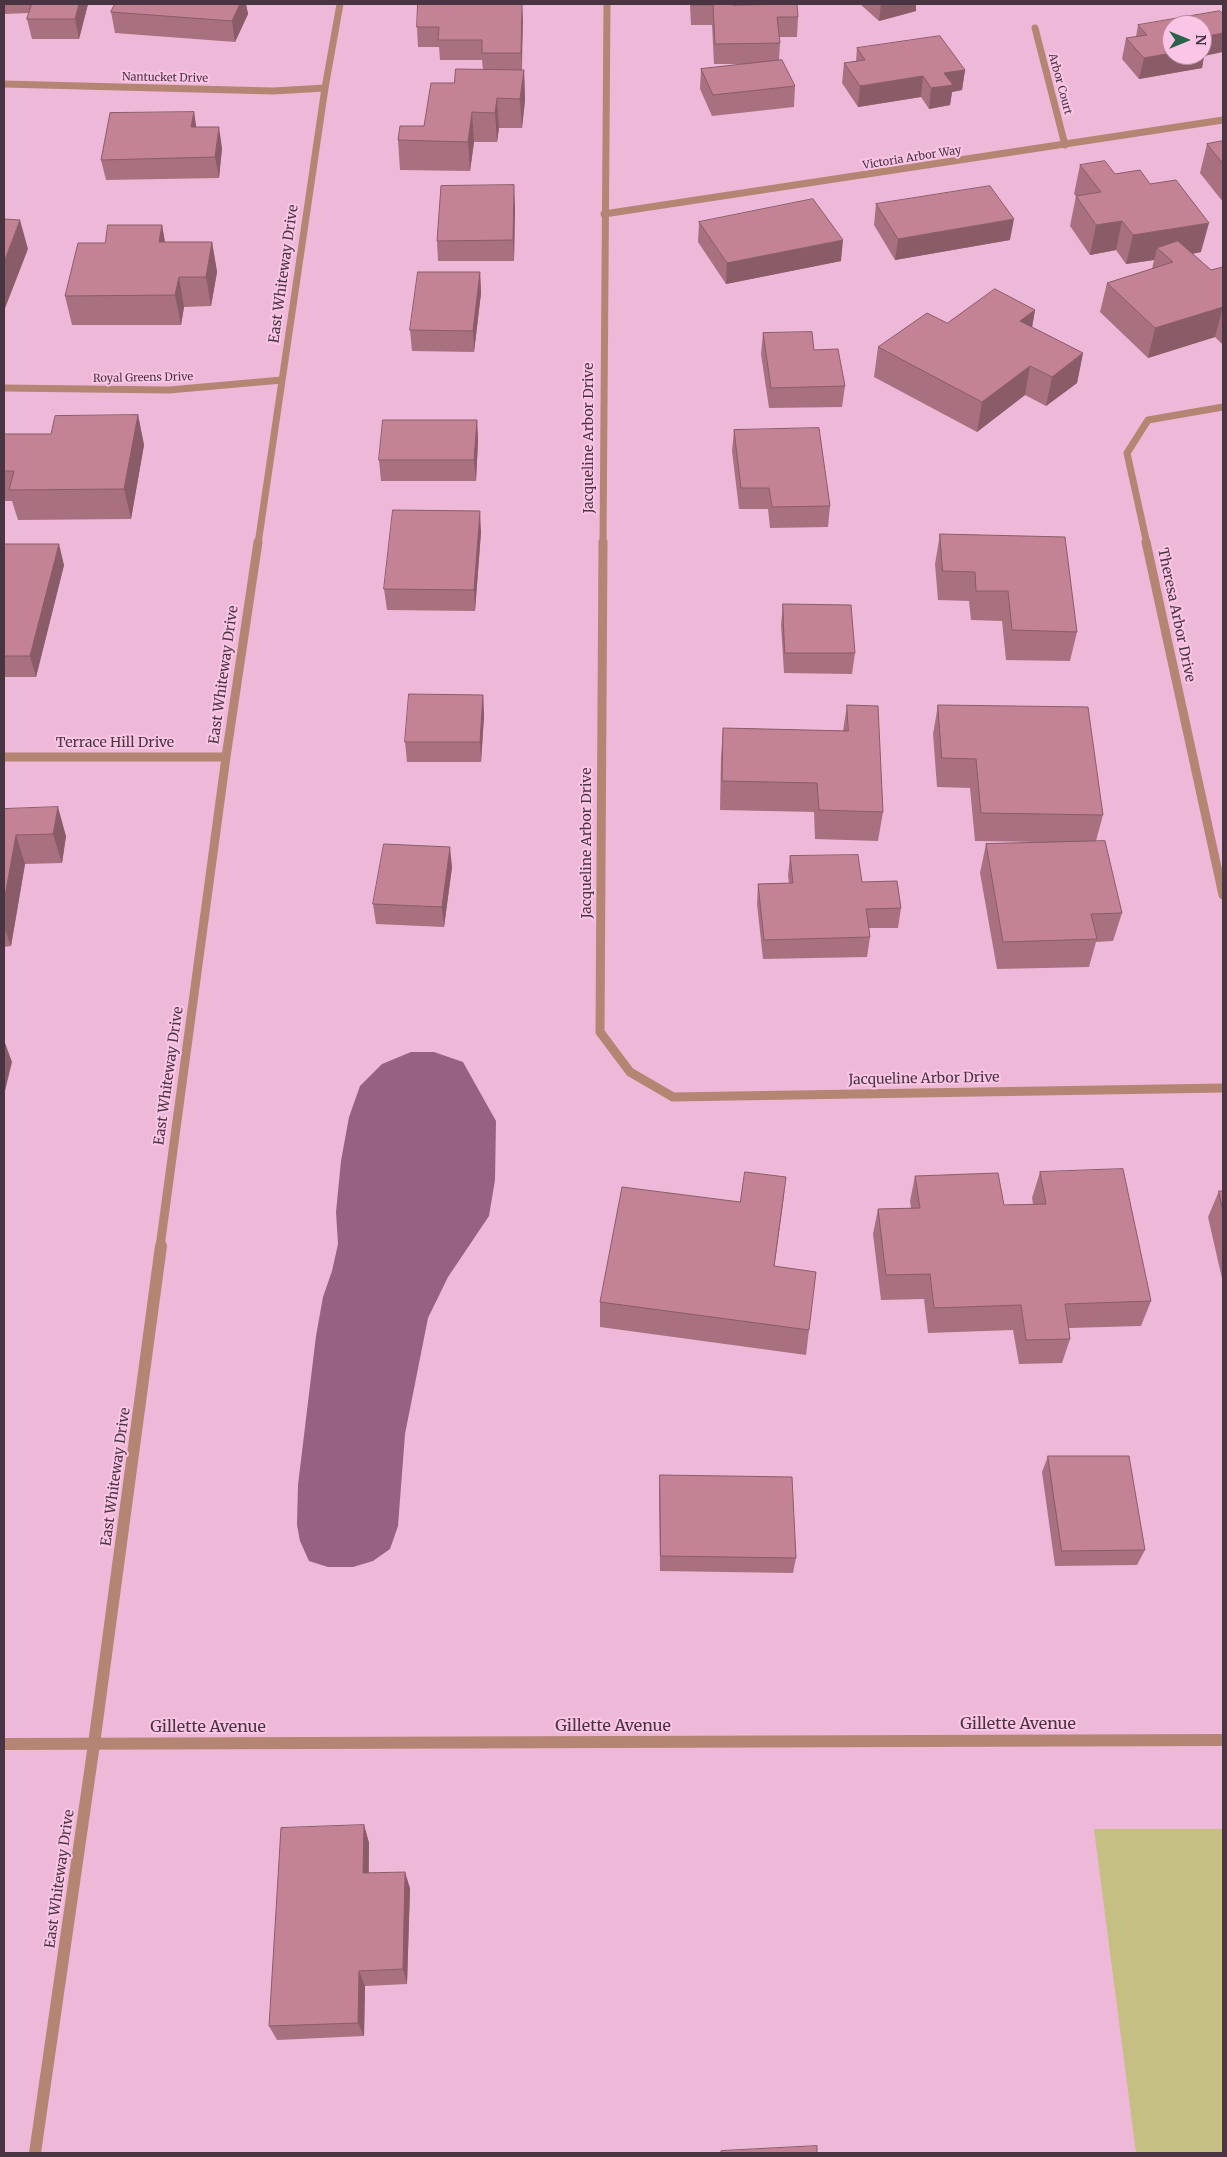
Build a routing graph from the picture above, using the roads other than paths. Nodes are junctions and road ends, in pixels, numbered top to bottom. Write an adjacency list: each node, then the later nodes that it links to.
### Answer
1 (340, 4): 5 (street, East Whiteway Drive)
2 (607, 4): 8 (street, Jacqueline Arbor Drive)
3 (1035, 28): 7 (street, Arbor Court)
4 (4, 84): 5 (street, Nantucket Drive)
5 (325, 88): 9 (street, East Whiteway Drive)
6 (1223, 120): 7 (street, Victoria Arbor Way)
7 (1065, 145): 8 (street, Victoria Arbor Way)
8 (604, 214): 15 (street, Jacqueline Arbor Drive)
9 (282, 380): 10 (street, Royal Greens Drive); 13 (street, East Whiteway Drive)
10 (4, 388)
11 (1223, 407): 14 (street, Theresa Arbor Drive)
12 (4, 757): 13 (street, Terrace Hill Drive)
13 (226, 757): 18 (street, East Whiteway Drive)
14 (1223, 895)
15 (1223, 1088)
16 (1223, 1740): 18 (street, Gillette Avenue)
17 (4, 1744): 18 (street, Gillette Avenue)
18 (94, 1744): 19 (street, East Whiteway Drive)
19 (34, 2153)

